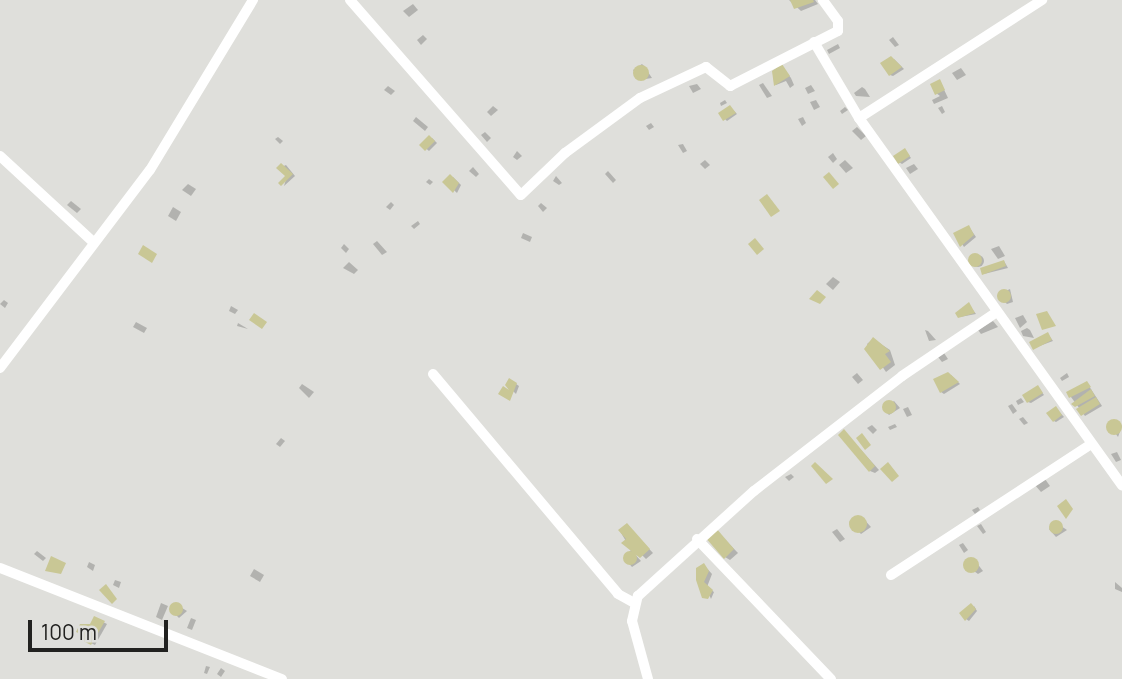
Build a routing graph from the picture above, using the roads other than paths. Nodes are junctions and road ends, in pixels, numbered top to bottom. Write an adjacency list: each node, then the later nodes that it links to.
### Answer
1 (253, 0): 8 (street)
2 (350, 0): 5 (street)
3 (823, 0): 5 (street)
4 (1042, 0): 6 (street)
5 (814, 42): 6 (street)
6 (859, 118): 9 (street)
7 (0, 156): 8 (street)
8 (93, 241): 10 (street)
9 (997, 312): 12 (street); 14 (street)
10 (0, 368)
11 (433, 374): 17 (street)
12 (1091, 444): 13 (street); 16 (street)
13 (1122, 486)
14 (697, 539): 17 (street); 20 (street)
15 (0, 568): 18 (street)
16 (891, 575)
17 (634, 603): 19 (street)
18 (282, 679)
19 (648, 679)
20 (831, 679)

